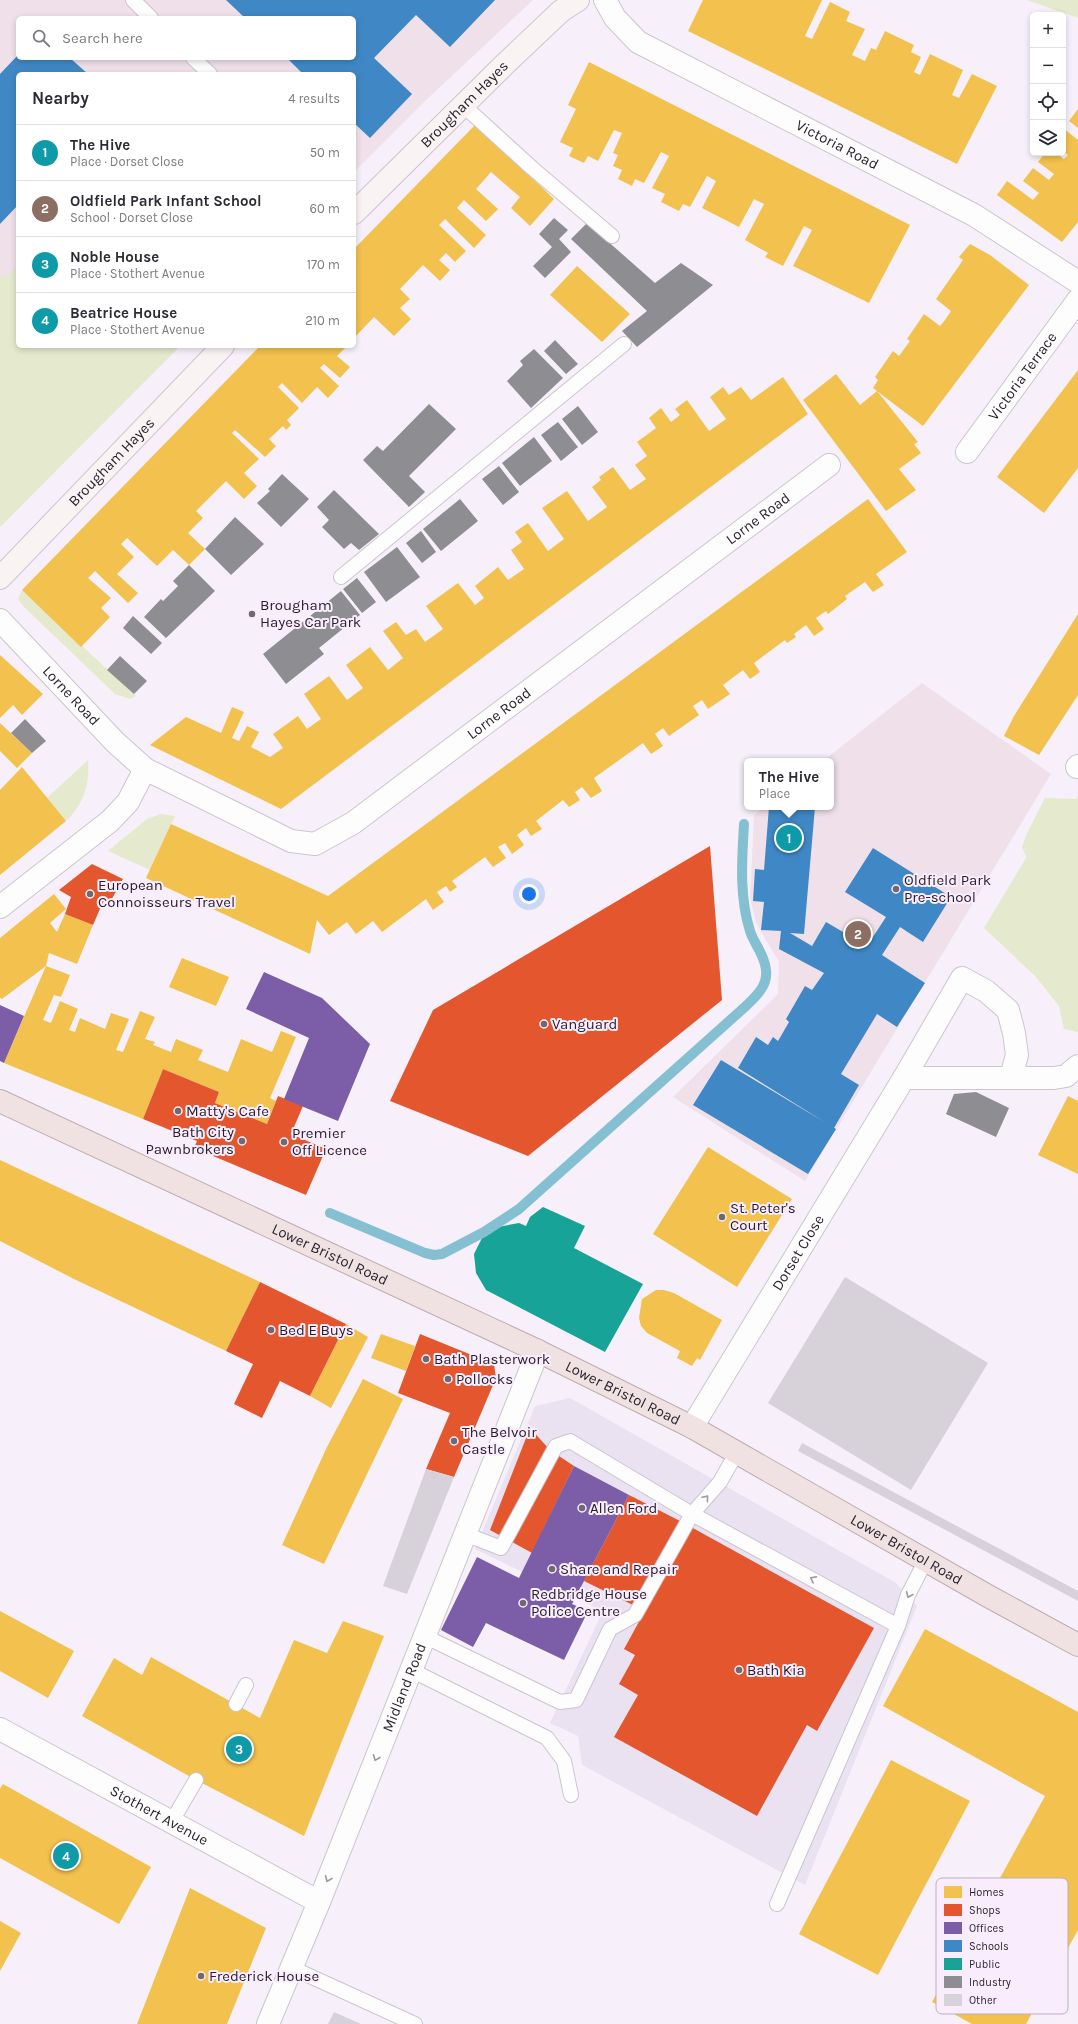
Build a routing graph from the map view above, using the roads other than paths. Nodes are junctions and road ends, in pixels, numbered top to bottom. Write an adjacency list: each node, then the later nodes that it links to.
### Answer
1 (133, 0): 4 (lane)
2 (578, 0): 7 (main road, Brougham Hayes)
3 (605, 0): 10 (street, Victoria Road)
4 (149, 16)
5 (195, 60): 6 (lane)
6 (208, 72)
7 (464, 106): 8 (main road, Brougham Hayes); 9 (lane)
8 (356, 211)
9 (612, 236)
10 (1078, 282)
11 (1078, 300): 14 (street, Victoria Terrace)
12 (624, 344): 16 (lane)
13 (221, 348): 17 (main road, Brougham Hayes)
14 (967, 452)
15 (830, 465): 19 (street, Lorne Road)
16 (341, 577)
17 (0, 578)
18 (0, 620): 19 (street, Lorne Road)
19 (145, 769): 20 (street)
20 (0, 907)
21 (1078, 1066): 23 (street)
22 (904, 1078): 23 (street); 23 (street, Dorset Close); 26 (street, Dorset Close)
23 (1011, 1078)
24 (0, 1101): 25 (highway, Lower Bristol Road)
25 (538, 1351): 26 (highway, Lower Bristol Road); 29 (street, Midland Road)
26 (692, 1427): 27 (highway, Lower Bristol Road)
27 (737, 1452): 28 (lane, one-way to 27); 30 (highway, Lower Bristol Road)
28 (692, 1514): 29 (lane); 31 (lane, one-way to 28); 32 (lane)
29 (465, 1534): 32 (street, Midland Road)
30 (926, 1560): 31 (lane, one-way to 31); 33 (highway, Lower Bristol Road)
31 (898, 1626): 42 (lane)
32 (424, 1636): 34 (street, Midland Road)
33 (1078, 1645)
34 (411, 1670): 39 (lane); 41 (street, Midland Road, one-way to 41)
35 (246, 1686): 36 (lane)
36 (236, 1704)
37 (0, 1729): 40 (street, Stothert Avenue)
38 (196, 1780): 40 (lane)
39 (571, 1795)
40 (172, 1822): 41 (street, Stothert Avenue)
41 (319, 1902): 43 (street, Midland Road)
42 (777, 1904)
43 (290, 1967): 44 (street, Midland Road); 45 (lane)
44 (268, 2024)
45 (415, 2024)

